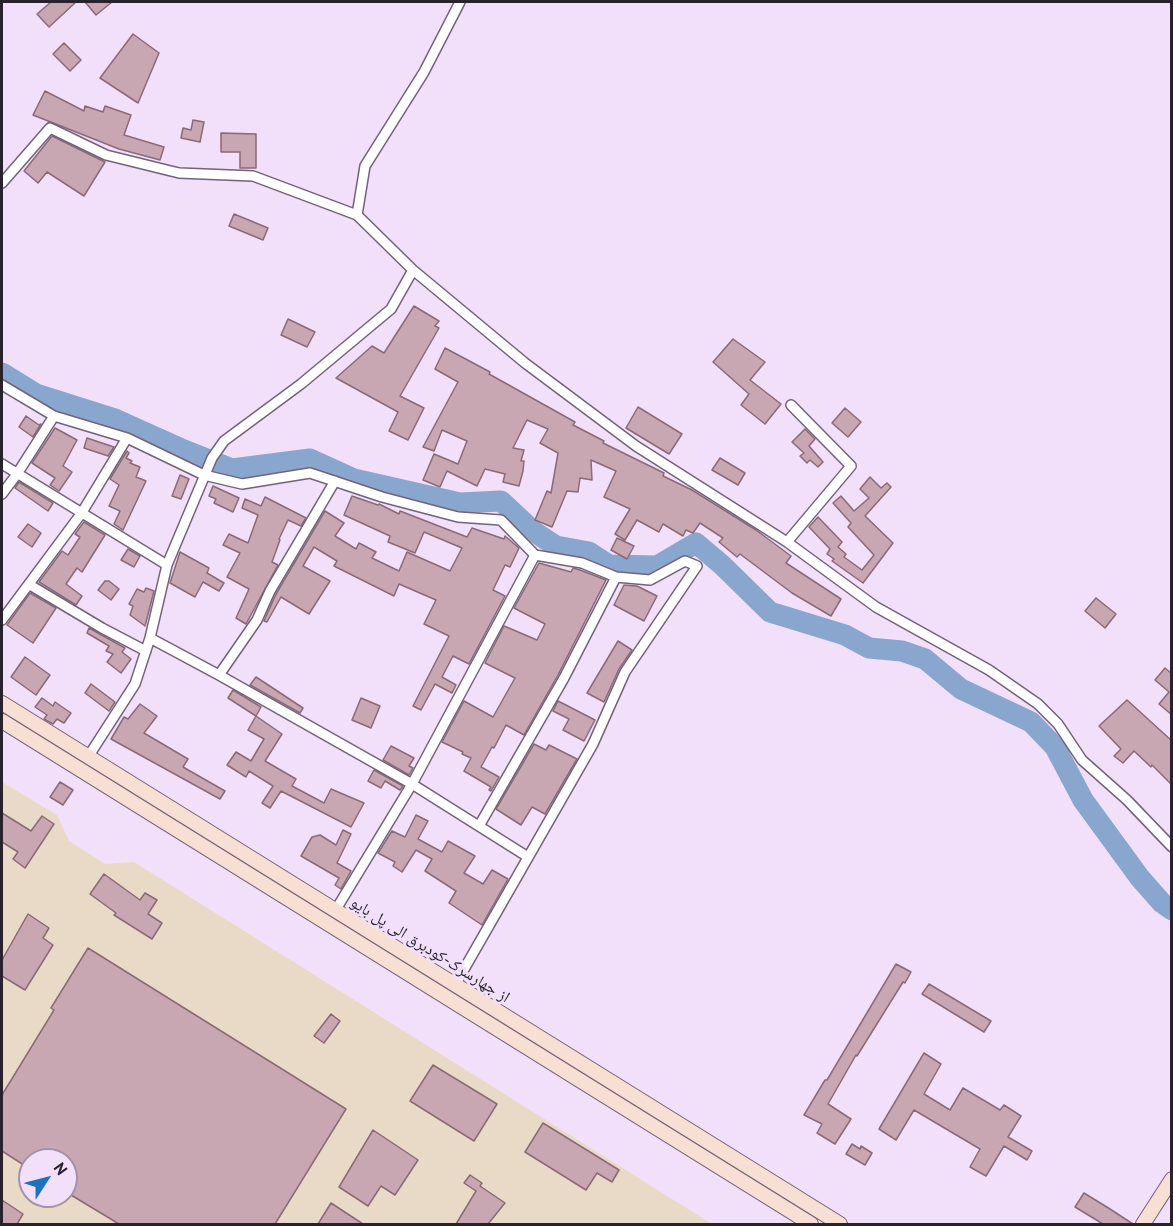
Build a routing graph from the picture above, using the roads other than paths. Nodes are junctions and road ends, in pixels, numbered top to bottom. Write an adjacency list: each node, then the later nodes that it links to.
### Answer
1 (460, 2): 3 (street)
2 (2, 183): 3 (street)
3 (357, 215): 4 (street)
4 (413, 270): 10 (street); 15 (street)
5 (2, 385): 7 (street)
6 (791, 405): 15 (street)
7 (54, 416): 8 (street); 11 (street)
8 (127, 438): 10 (street); 14 (street)
9 (2, 464): 11 (street)
10 (208, 467): 12 (street); 17 (street)
11 (17, 474): 13 (street); 14 (street)
12 (334, 481): 16 (street); 23 (street)
13 (2, 494)
14 (81, 514): 17 (street); 19 (street)
15 (787, 542): 29 (street)
16 (535, 555): 18 (street); 27 (street)
17 (167, 565): 21 (street)
18 (616, 577): 28 (street); 30 (street)
19 (30, 585): 20 (street); 22 (street)
20 (2, 620)
21 (150, 638): 22 (street); 23 (street)
22 (146, 651): 26 (street)
23 (219, 675): 27 (street)
24 (2, 703): 26 (street, از جهارسرک-کودبرق الی پل بایو)
25 (2, 721): 34 (street, از جهارسرک-کودبرق الی پل بایو)
26 (88, 756): 31 (street, از جهارسرک-کودبرق الی پل بایو)
27 (412, 784): 28 (street); 31 (street)
28 (479, 826): 30 (street)
29 (1172, 847)
30 (528, 857): 32 (street)
31 (335, 910): 32 (street, از جهارسرک-کودبرق الی پل بایو)
32 (454, 985): 35 (street, از جهارسرک-کودبرق الی پل بایو)
33 (1172, 1179): 36 (street)
34 (811, 1224)
35 (840, 1224)
36 (1143, 1224)

